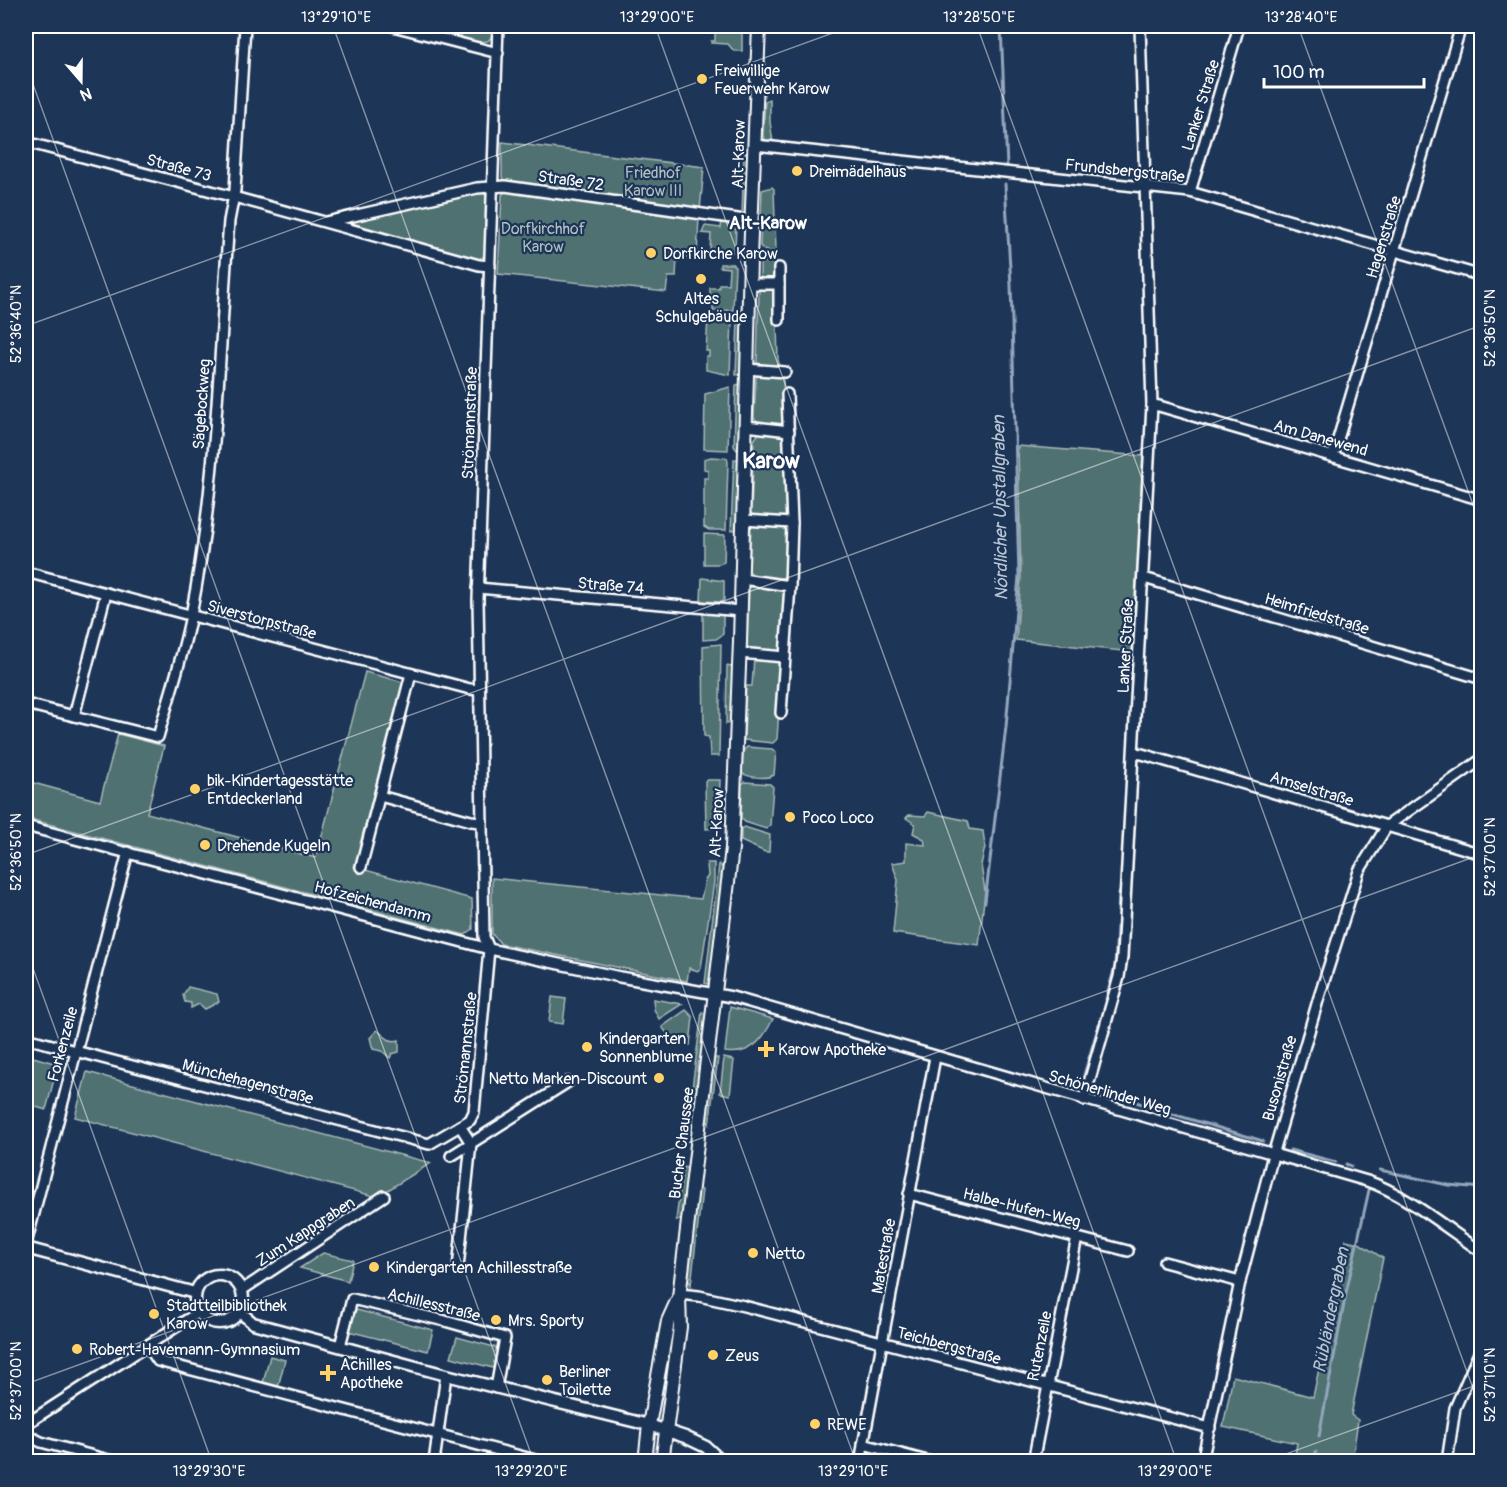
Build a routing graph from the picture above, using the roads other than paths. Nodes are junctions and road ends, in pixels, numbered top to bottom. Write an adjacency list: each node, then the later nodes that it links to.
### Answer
1 (245, 26): 14 (street, Sägebockweg)
2 (393, 26): 8 (street)
3 (498, 26): 8 (street, Strömannstraße)
4 (759, 26): 10 (main road, Alt-Karow)
5 (1140, 26): 12 (street, Lanker Straße)
6 (1239, 26): 13 (street, Lanker Straße)
7 (1461, 26): 17 (street, Hagenstraße)
8 (498, 53): 11 (street, Strömannstraße)
9 (26, 142): 14 (street, Straße 73)
10 (754, 145): 12 (street, Frundsbergstraße); 15 (main road, Alt-Karow)
11 (492, 186): 15 (street, Straße 72); 16 (street, Straße 73); 18 (street, Strömannstraße)
12 (1144, 187): 13 (street, Frundsbergstraße); 27 (street, Lanker Straße)
13 (1190, 192): 17 (street, Frundsbergstraße)
14 (234, 197): 16 (street, Straße 73); 41 (street, Sägebockweg)
15 (752, 221): 21 (main road, Alt-Karow)
16 (324, 222): 18 (street, Straße 73)
17 (1395, 251): 20 (street, Frundsbergstraße); 30 (street, Hagenstraße)
18 (490, 266): 38 (street, Strömannstraße)
19 (779, 268): 22 (street)
20 (1482, 276)
21 (750, 284): 22 (street); 24 (main road, Alt-Karow)
22 (779, 284): 23 (street)
23 (778, 320)
24 (747, 369): 25 (street); 28 (main road, Alt-Karow)
25 (786, 372)
26 (787, 394): 29 (street)
27 (1152, 405): 30 (street, Am Danewend); 35 (street, Lanker Straße)
28 (746, 426): 29 (street); 32 (main road, Alt-Karow)
29 (789, 431): 33 (street)
30 (1333, 456): 31 (street, Am Danewend)
31 (1482, 500)
32 (744, 520): 33 (street); 36 (main road, Alt-Karow)
33 (792, 523): 37 (street)
34 (26, 572): 39 (street, Siverstorpstraße)
35 (1144, 578): 45 (street, Heimfriedstraße); 50 (street, Lanker Straße)
36 (742, 579): 37 (street); 40 (main road, Alt-Karow)
37 (790, 586): 43 (street)
38 (478, 588): 40 (street, Straße 74); 46 (street, Strömannstraße)
39 (106, 593): 41 (street, Siverstorpstraße); 49 (street)
40 (741, 611): 42 (main road, Alt-Karow)
41 (191, 616): 44 (street, Siverstorpstraße); 49 (street, Sägebockweg)
42 (739, 653): 43 (street); 60 (main road, Alt-Karow)
43 (785, 657): 48 (street)
44 (411, 674): 46 (street, Siverstorpstraße); 52 (street)
45 (1482, 679)
46 (479, 690): 53 (street, Strömannstraße)
47 (26, 704): 49 (street)
48 (781, 713)
49 (74, 716)
50 (1134, 753): 55 (street, Amselstraße); 65 (street, Lanker Straße)
51 (1482, 759): 55 (street, Busonistraße)
52 (380, 796): 53 (street); 58 (street)
53 (482, 822): 59 (street, Strömannstraße)
54 (26, 826): 56 (street, Hofzeichendamm)
55 (1387, 826): 57 (street, Amselstraße); 68 (street, Busonistraße)
56 (128, 852): 59 (street, Hofzeichendamm); 62 (street, Forkenzeile)
57 (1482, 854)
58 (361, 867)
59 (489, 949): 60 (street, Hofzeichendamm); 66 (street, Strömannstraße)
60 (715, 993): 63 (street, Schönerlinder Weg); 81 (main road, Bucher Chaussee)
61 (26, 1038): 62 (street, Münchehagenstraße)
62 (76, 1052): 66 (street, Münchehagenstraße); 73 (street, Forkenzeile)
63 (935, 1057): 65 (street, Schönerlinder Weg); 70 (street, Matestraße)
64 (568, 1082): 67 (street)
65 (1084, 1100): 68 (street, Schönerlinder Weg)
66 (460, 1126): 67 (street, Strömannstraße)
67 (471, 1143): 69 (street); 77 (street)
68 (1273, 1155): 75 (street, Schönerlinder Weg); 78 (street, Busonistraße)
69 (451, 1156)
70 (909, 1194): 72 (street, Halbe-Hufen-Weg); 84 (street, Matestraße)
71 (384, 1197): 79 (street, Zum Kappgraben)
72 (1077, 1237): 74 (street, Halbe-Hufen-Weg); 89 (street, Rutenzeile)
73 (26, 1246): 80 (street)
74 (1128, 1251)
75 (1482, 1252)
76 (1164, 1262): 78 (street)
77 (458, 1268)
78 (1240, 1282): 93 (street, Busonistraße)
79 (242, 1290): 80 (street); 83 (street)
80 (195, 1293): 82 (street)
81 (679, 1295): 84 (street, Teichbergstraße); 92 (main road, Bucher Chaussee); 94 (main road, Bucher Chaussee)
82 (199, 1312): 83 (street); 85 (street)
83 (240, 1312): 86 (street)
84 (883, 1343): 89 (street, Teichbergstraße); 97 (street, Matestraße)
85 (148, 1346): 91 (street); 96 (street)
86 (340, 1346): 88 (street); 90 (street, Achillesstraße)
87 (1482, 1346): 108 (street)
88 (446, 1375): 90 (street); 96 (street)
89 (1047, 1386): 93 (street, Teichbergstraße); 106 (street, Rutenzeile)
90 (496, 1388): 92 (street)
91 (26, 1424)
92 (649, 1425): 94 (street); 101 (main road, Bucher Chaussee)
93 (1210, 1428): 107 (street, Busonistraße)
94 (666, 1431): 102 (main road, Bucher Chaussee); 103 (street)
95 (26, 1432): 98 (street)
96 (438, 1435): 99 (street); 100 (street)
97 (863, 1444): 104 (street, Matestraße); 105 (street)
98 (116, 1461)
99 (434, 1461)
100 (543, 1461)
101 (645, 1461)
102 (662, 1461)
103 (722, 1461)
104 (860, 1461)
105 (931, 1461)
106 (1033, 1461)
107 (1202, 1461)
108 (1447, 1461)

